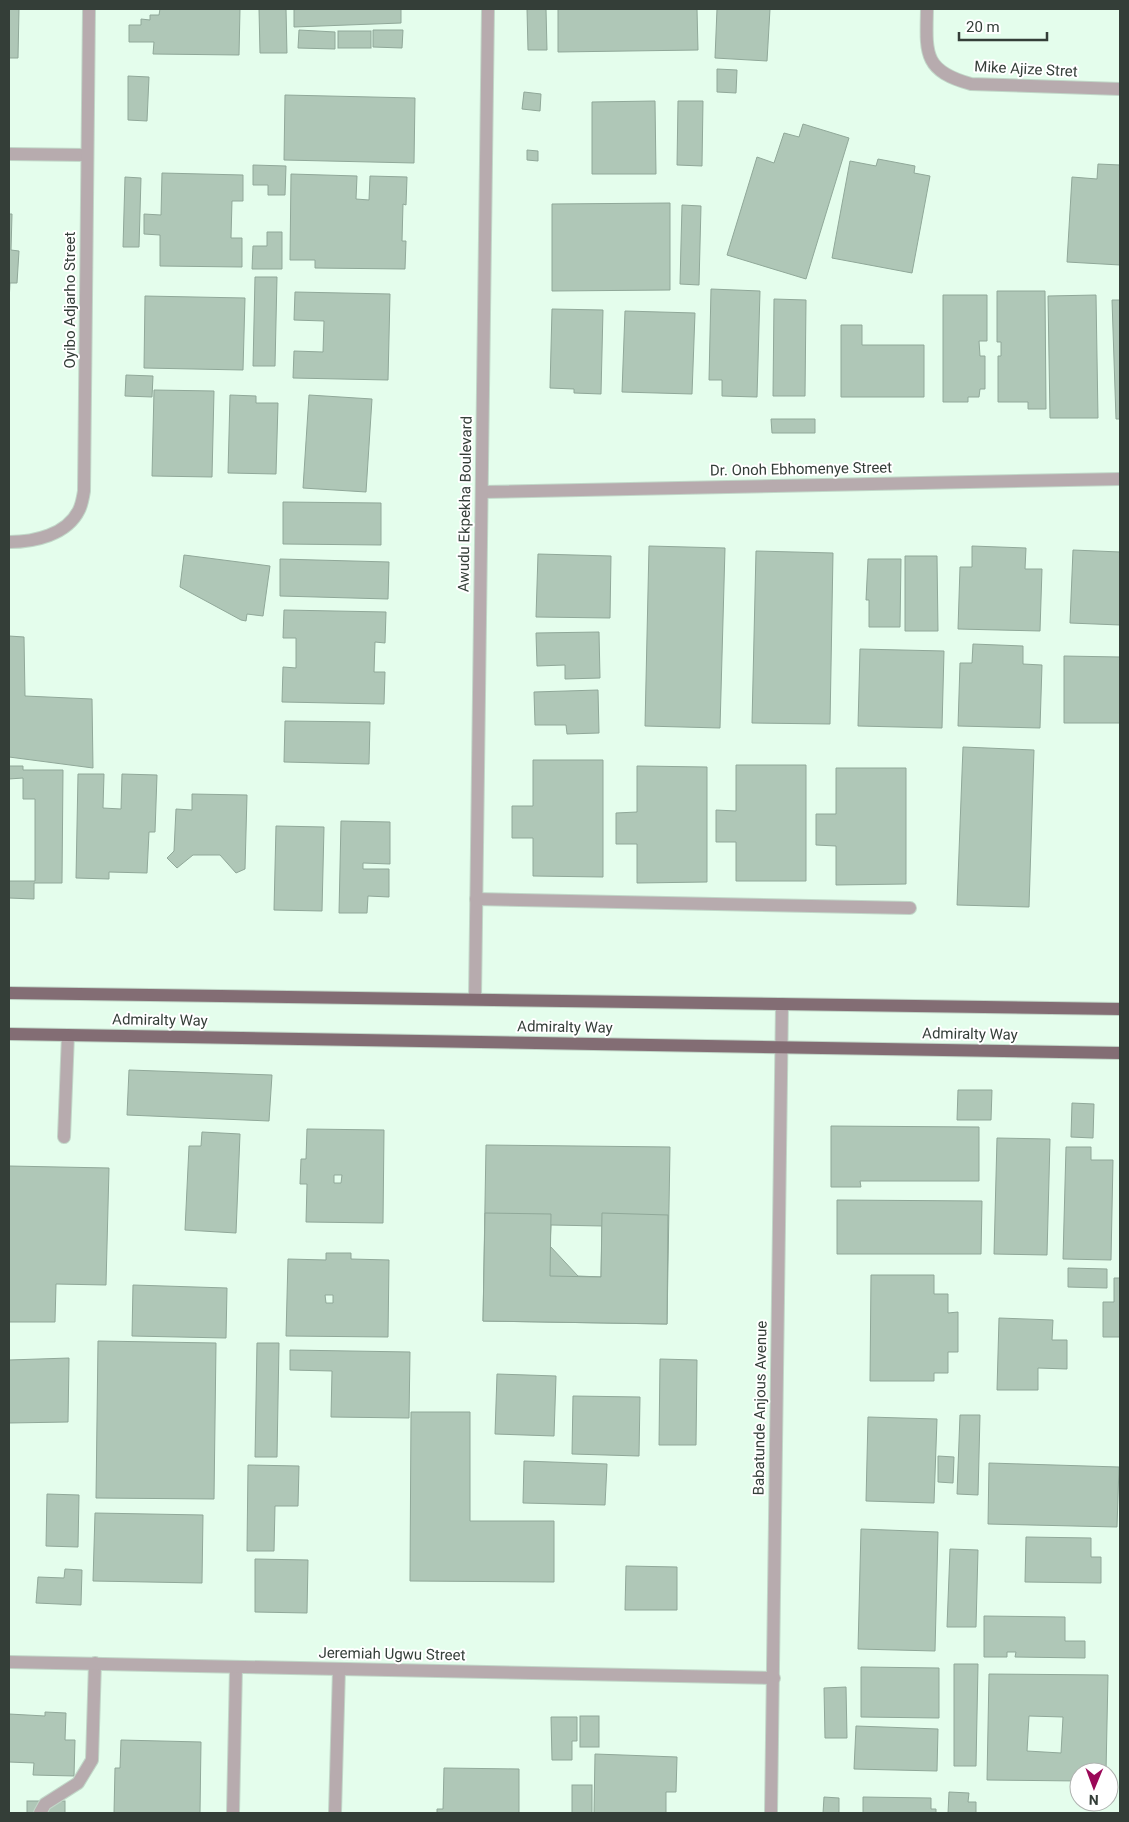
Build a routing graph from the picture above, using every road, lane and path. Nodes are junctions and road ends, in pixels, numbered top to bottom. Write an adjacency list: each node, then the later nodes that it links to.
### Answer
1 (89, 9): 6 (street, Oyibo Adjarho Street)
2 (488, 9): 8 (street, Awudu Ekpekha Boulevard)
3 (927, 9): 4 (street, Mike Ajize Stret)
4 (1120, 89)
5 (9, 154): 6 (street)
6 (87, 155): 9 (street, Oyibo Adjarho Street)
7 (1120, 479): 8 (street, Dr. Onoh Ebhomenye Street)
8 (482, 492): 10 (street, Awudu Ekpekha Boulevard)
9 (9, 542)
10 (476, 899): 11 (street); 13 (street, Awudu Ekpekha Boulevard)
11 (910, 908)
12 (9, 993): 13 (main road, Admiralty Way)
13 (475, 999): 14 (main road, Admiralty Way)
14 (782, 1004): 15 (main road, Admiralty Way); 18 (street, Babatunde Anjous Avenue)
15 (1120, 1009)
16 (9, 1034): 17 (main road, Admiralty Way)
17 (68, 1035): 18 (main road, Admiralty Way); 20 (street)
18 (781, 1047): 19 (main road, Admiralty Way); 25 (street, Babatunde Anjous Avenue)
19 (1120, 1053)
20 (64, 1137)
21 (9, 1662): 22 (street, Jeremiah Ugwu Street)
22 (95, 1663): 23 (street, Jeremiah Ugwu Street); 26 (street)
23 (236, 1667): 24 (street, Jeremiah Ugwu Street); 27 (street)
24 (339, 1669): 25 (street, Jeremiah Ugwu Street); 28 (street)
25 (774, 1678): 29 (street, Babatunde Anjous Avenue)
26 (40, 1813)
27 (233, 1813)
28 (335, 1813)
29 (771, 1813)

